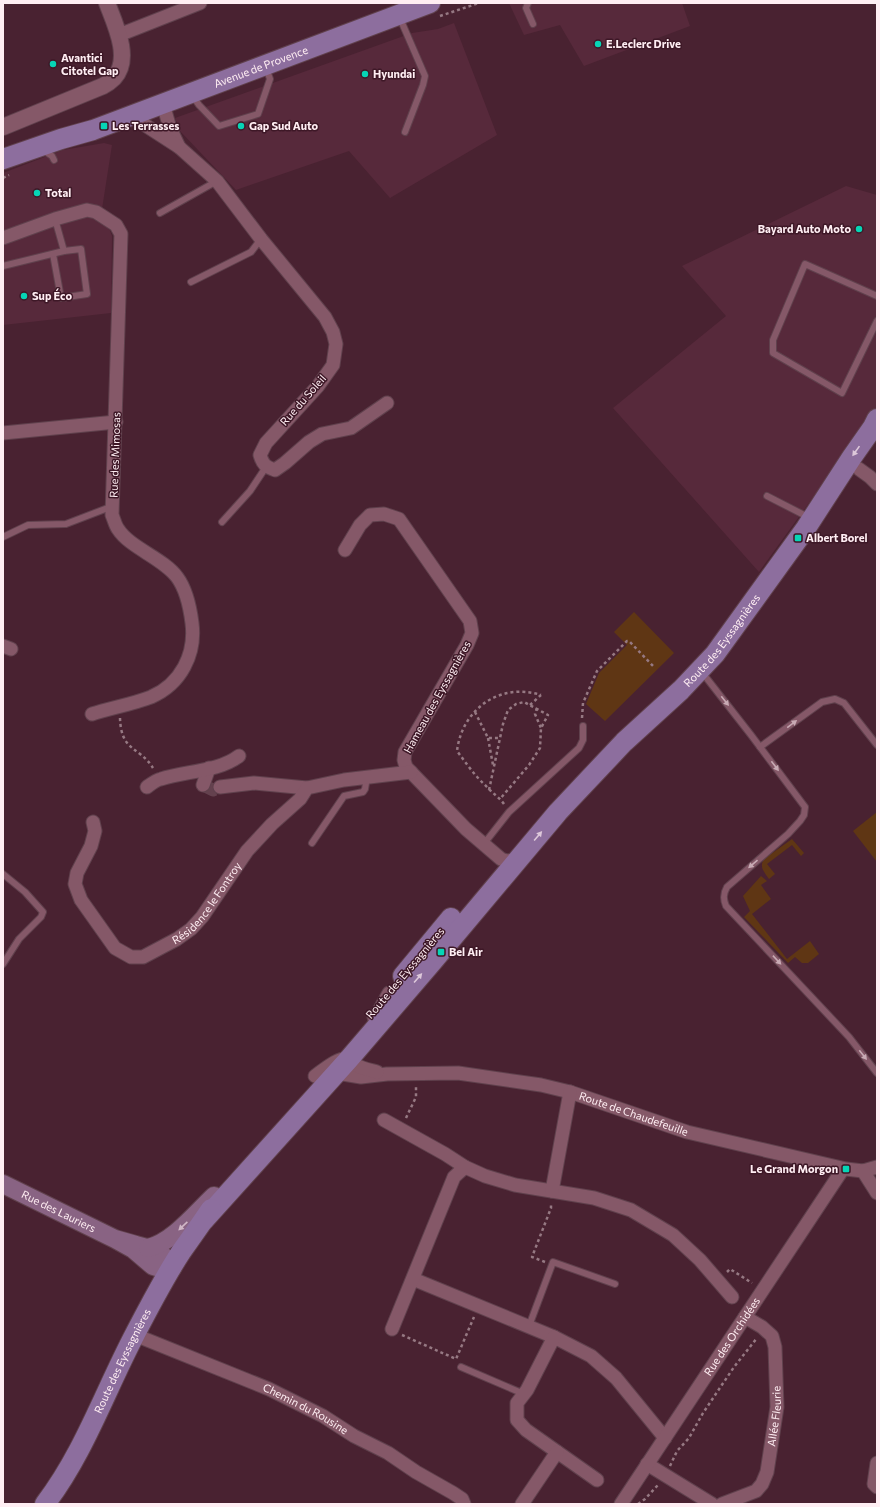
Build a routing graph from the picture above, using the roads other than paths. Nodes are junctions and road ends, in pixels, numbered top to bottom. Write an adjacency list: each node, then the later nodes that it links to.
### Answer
1 (107, 3): 7 (street)
2 (200, 3): 7 (street)
3 (430, 3): 5 (main road, Avenue de Provence)
4 (528, 3): 6 (lane)
5 (399, 15): 8 (main road, Avenue de Provence); 13 (lane)
6 (532, 24)
7 (119, 35): 12 (street)
8 (265, 66): 9 (main road, Avenue de Provence); 9 (lane)
9 (192, 94): 10 (main road, Avenue de Provence)
10 (163, 104): 11 (main road, Avenue de Provence); 14 (street, Rue du Soleil)
11 (137, 114): 14 (street, Rue du Soleil); 15 (main road, Avenue de Provence)
12 (3, 127)
13 (405, 132)
14 (179, 147): 18 (street, Rue du Soleil)
15 (46, 153): 16 (main road, Avenue de Provence); 17 (main road, Avenue de Provence)
16 (3, 159)
17 (3, 171)
18 (217, 182): 19 (lane); 22 (street, Rue du Soleil)
19 (160, 213)
20 (55, 219): 21 (street, Rue des Mimosas); 23 (lane); 31 (street, Rue des Mimosas)
21 (3, 238)
22 (261, 239): 26 (lane); 34 (street, Rue du Soleil)
23 (64, 251): 24 (lane); 24 (lane)
24 (53, 254): 25 (lane)
25 (3, 266)
26 (191, 282)
27 (877, 296): 28 (lane)
28 (877, 321)
29 (387, 403): 34 (street)
30 (877, 419): 40 (main road, Route des Eyssagnières, one-way to 40)
31 (116, 422): 32 (street); 38 (street, Rue des Mimosas)
32 (3, 433)
33 (877, 445): 35 (main road, Route des Eyssagnières)
34 (266, 467): 39 (lane)
35 (859, 469): 36 (street); 40 (main road, Route des Eyssagnières)
36 (877, 484)
37 (768, 496): 40 (lane)
38 (113, 506): 41 (lane); 44 (street, Rue des Mimosas)
39 (222, 522)
40 (808, 523): 43 (main road, Route des Eyssagnières)
41 (3, 537)
42 (345, 550): 50 (street, Hameau des Eyssagnières)
43 (700, 670): 47 (lane, one-way to 47); 59 (main road, Route des Eyssagnières)
44 (92, 714)
45 (583, 726): 58 (lane)
46 (877, 745): 47 (lane, one-way to 46)
47 (760, 747): 64 (lane, one-way to 64)
48 (239, 756): 49 (street)
49 (209, 768): 52 (street); 53 (street)
50 (411, 772): 51 (street); 58 (street, Hameau des Eyssagnières)
51 (367, 777): 55 (street); 57 (lane)
52 (203, 785)
53 (147, 787)
54 (220, 787): 55 (street)
55 (307, 788): 56 (street, Résidence le Fontroy)
56 (93, 822)
57 (312, 843)
58 (484, 844): 59 (street, Hameau des Eyssagnières)
59 (509, 860): 62 (main road, Route des Eyssagnières); 63 (main road, Route des Eyssagnières, one-way to 59)
60 (3, 874): 61 (lane)
61 (3, 964)
62 (389, 993): 63 (street); 65 (main road, Route des Eyssagnières)
63 (342, 1063): 65 (street); 66 (street, Route de Chaudefeuille); 76 (main road, Route des Eyssagnières)
64 (877, 1073)
65 (315, 1076): 72 (main road, Route des Eyssagnières)
66 (570, 1092): 70 (street, Route de Chaudefeuille); 74 (street)
67 (384, 1120): 69 (street)
68 (877, 1167): 71 (street, Route de Chaudefeuille)
69 (464, 1168): 74 (street); 80 (street)
70 (843, 1169): 71 (street, Route de Chaudefeuille); 83 (street, Rue des Orchidées)
71 (863, 1171): 75 (street)
72 (231, 1179): 76 (main road, Route des Eyssagnières); 78 (main road, one-way to 78)
73 (3, 1184): 77 (main road, Rue des Lauriers)
74 (552, 1191): 82 (street)
75 (877, 1193)
76 (204, 1220): 79 (main road, Route des Eyssagnières)
77 (115, 1238): 78 (main road); 79 (main road)
78 (148, 1248): 79 (main road)
79 (163, 1267): 86 (main road, Route des Eyssagnières)
80 (413, 1279): 84 (street); 85 (street)
81 (616, 1284): 84 (lane)
82 (732, 1297)
83 (745, 1317): 90 (street, Rue des Orchidées); 101 (street, Allée Fleurie)
84 (529, 1326): 87 (street)
85 (392, 1329)
86 (135, 1335): 96 (main road, Route des Eyssagnières); 97 (street, Chemin du Rousine)
87 (554, 1337): 89 (street); 90 (street)
88 (461, 1367): 89 (lane)
89 (524, 1394): 91 (street)
90 (665, 1438): 93 (street, Rue des Orchidées)
91 (557, 1452): 94 (street); 98 (street)
92 (877, 1463): 95 (street)
93 (647, 1464): 99 (street, Rue des Orchidées); 100 (street)
94 (597, 1480)
95 (877, 1487)
96 (45, 1504)
97 (464, 1504)
98 (522, 1504)
99 (621, 1504)
100 (712, 1504)
101 (722, 1504)

